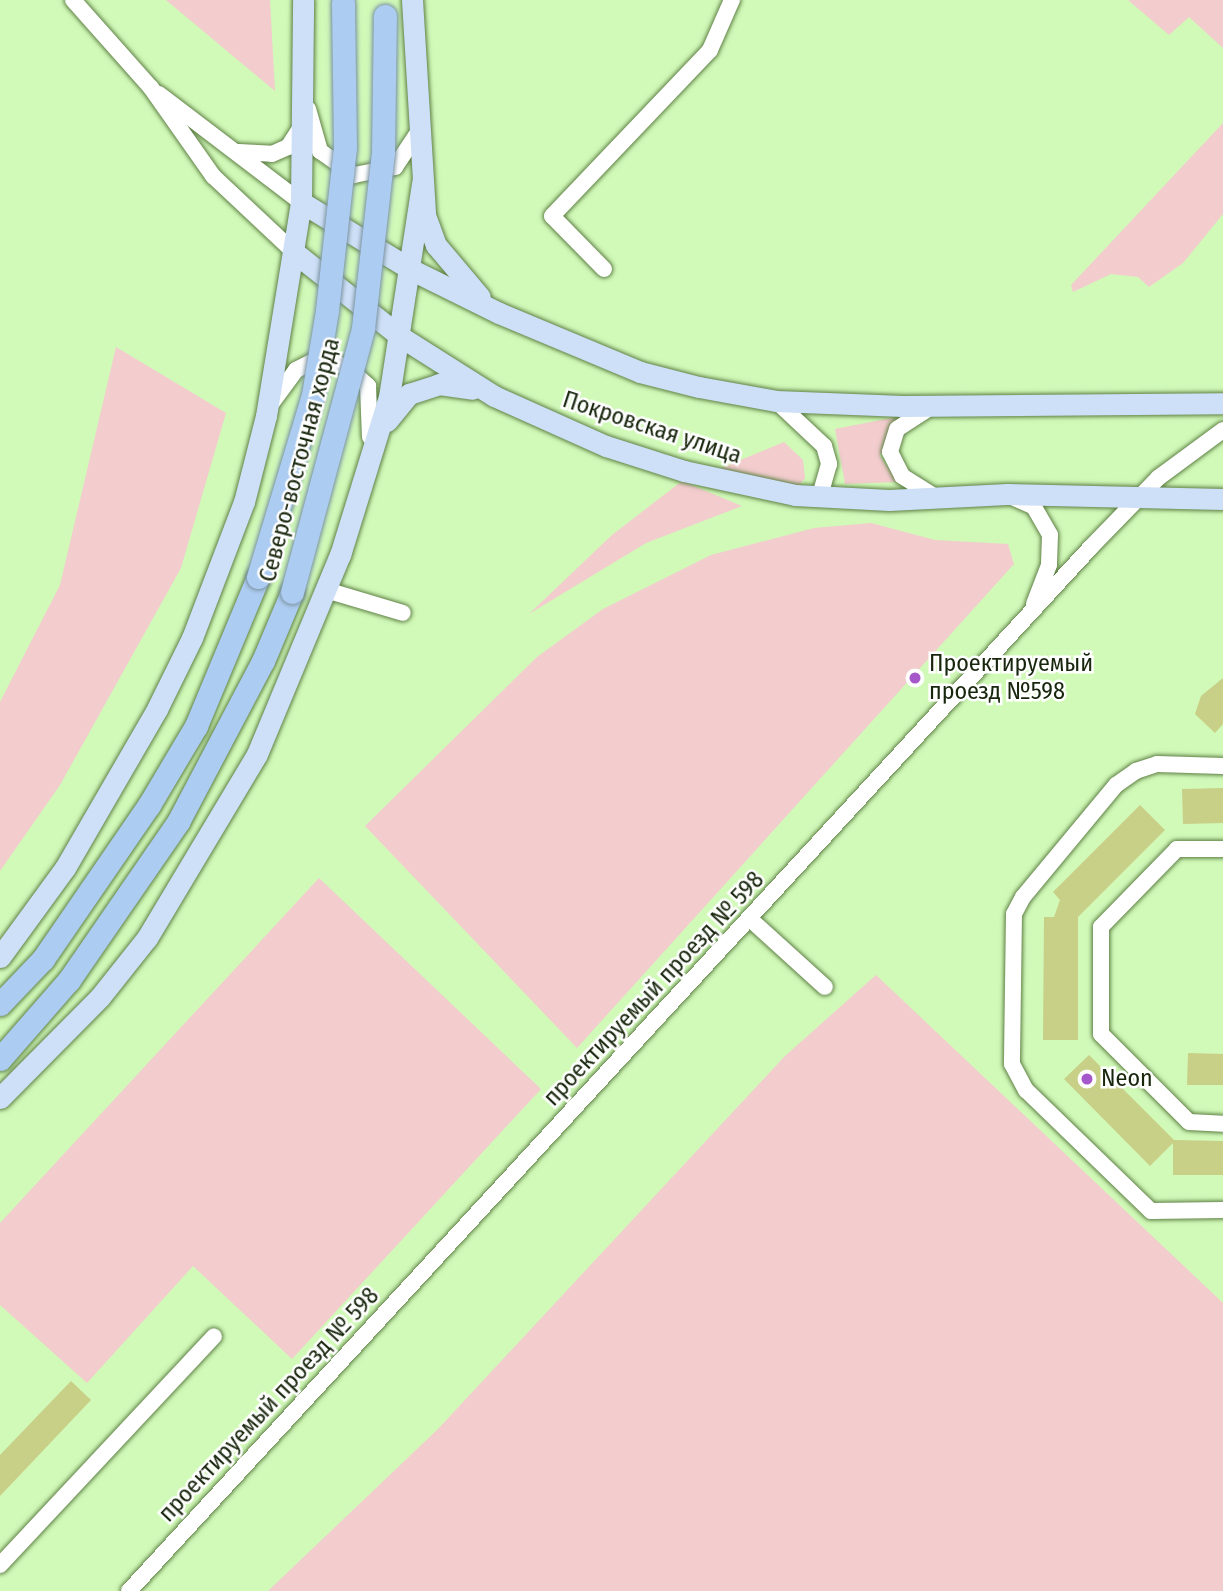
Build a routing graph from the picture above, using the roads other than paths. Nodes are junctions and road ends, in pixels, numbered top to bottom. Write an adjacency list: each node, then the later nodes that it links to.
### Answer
1 (74, 0): 7 (street)
2 (303, 0): 8 (main road)
3 (412, 0): 9 (main road)
4 (732, 0): 14 (street)
5 (343, 1): 38 (highway, Северо-восточная хорда, bridge)
6 (385, 8): 39 (highway, Северо-восточная хорда, bridge)
7 (151, 88): 10 (street); 13 (street)
8 (304, 93): 9 (street); 10 (street); 12 (main road)
9 (420, 95): 11 (main road)
10 (228, 148): 12 (street)
11 (422, 183): 15 (main road); 16 (main road)
12 (301, 202): 13 (main road); 15 (main road, Покровская улица)
13 (295, 253): 17 (main road, Покровская улица); 22 (main road)
14 (604, 269)
15 (412, 270): 16 (main road, Покровская улица); 17 (main road)
16 (499, 313): 19 (main road, Покровская улица)
17 (401, 337): 18 (main road, Покровская улица); 24 (main road)
18 (494, 396): 24 (main road); 27 (main road, Покровская улица)
19 (776, 401): 21 (main road, Покровская улица); 27 (street)
20 (1223, 403): 21 (main road)
21 (943, 404): 28 (street)
22 (266, 416): 24 (street); 36 (main road)
23 (1223, 429): 26 (street, проектируемый проезд № 598)
24 (368, 468): 30 (main road)
25 (1007, 494): 26 (main road); 28 (main road); 32 (street)
26 (1140, 495): 29 (main road); 32 (street, проектируемый проезд № 598)
27 (820, 496): 28 (main road, Покровская улица)
28 (934, 497)
29 (1223, 499)
30 (326, 590): 31 (street); 40 (main road)
31 (402, 613)
32 (1028, 618): 35 (street, проектируемый проезд № 598)
33 (1223, 767): 42 (street)
34 (1223, 849): 41 (street)
35 (750, 919): 37 (street); 45 (street, проектируемый проезд № 598)
36 (0, 957)
37 (825, 988)
38 (0, 1004)
39 (0, 1059)
40 (0, 1098)
41 (1223, 1124)
42 (1223, 1210)
43 (214, 1336): 44 (street)
44 (1, 1561)
45 (129, 1591)

